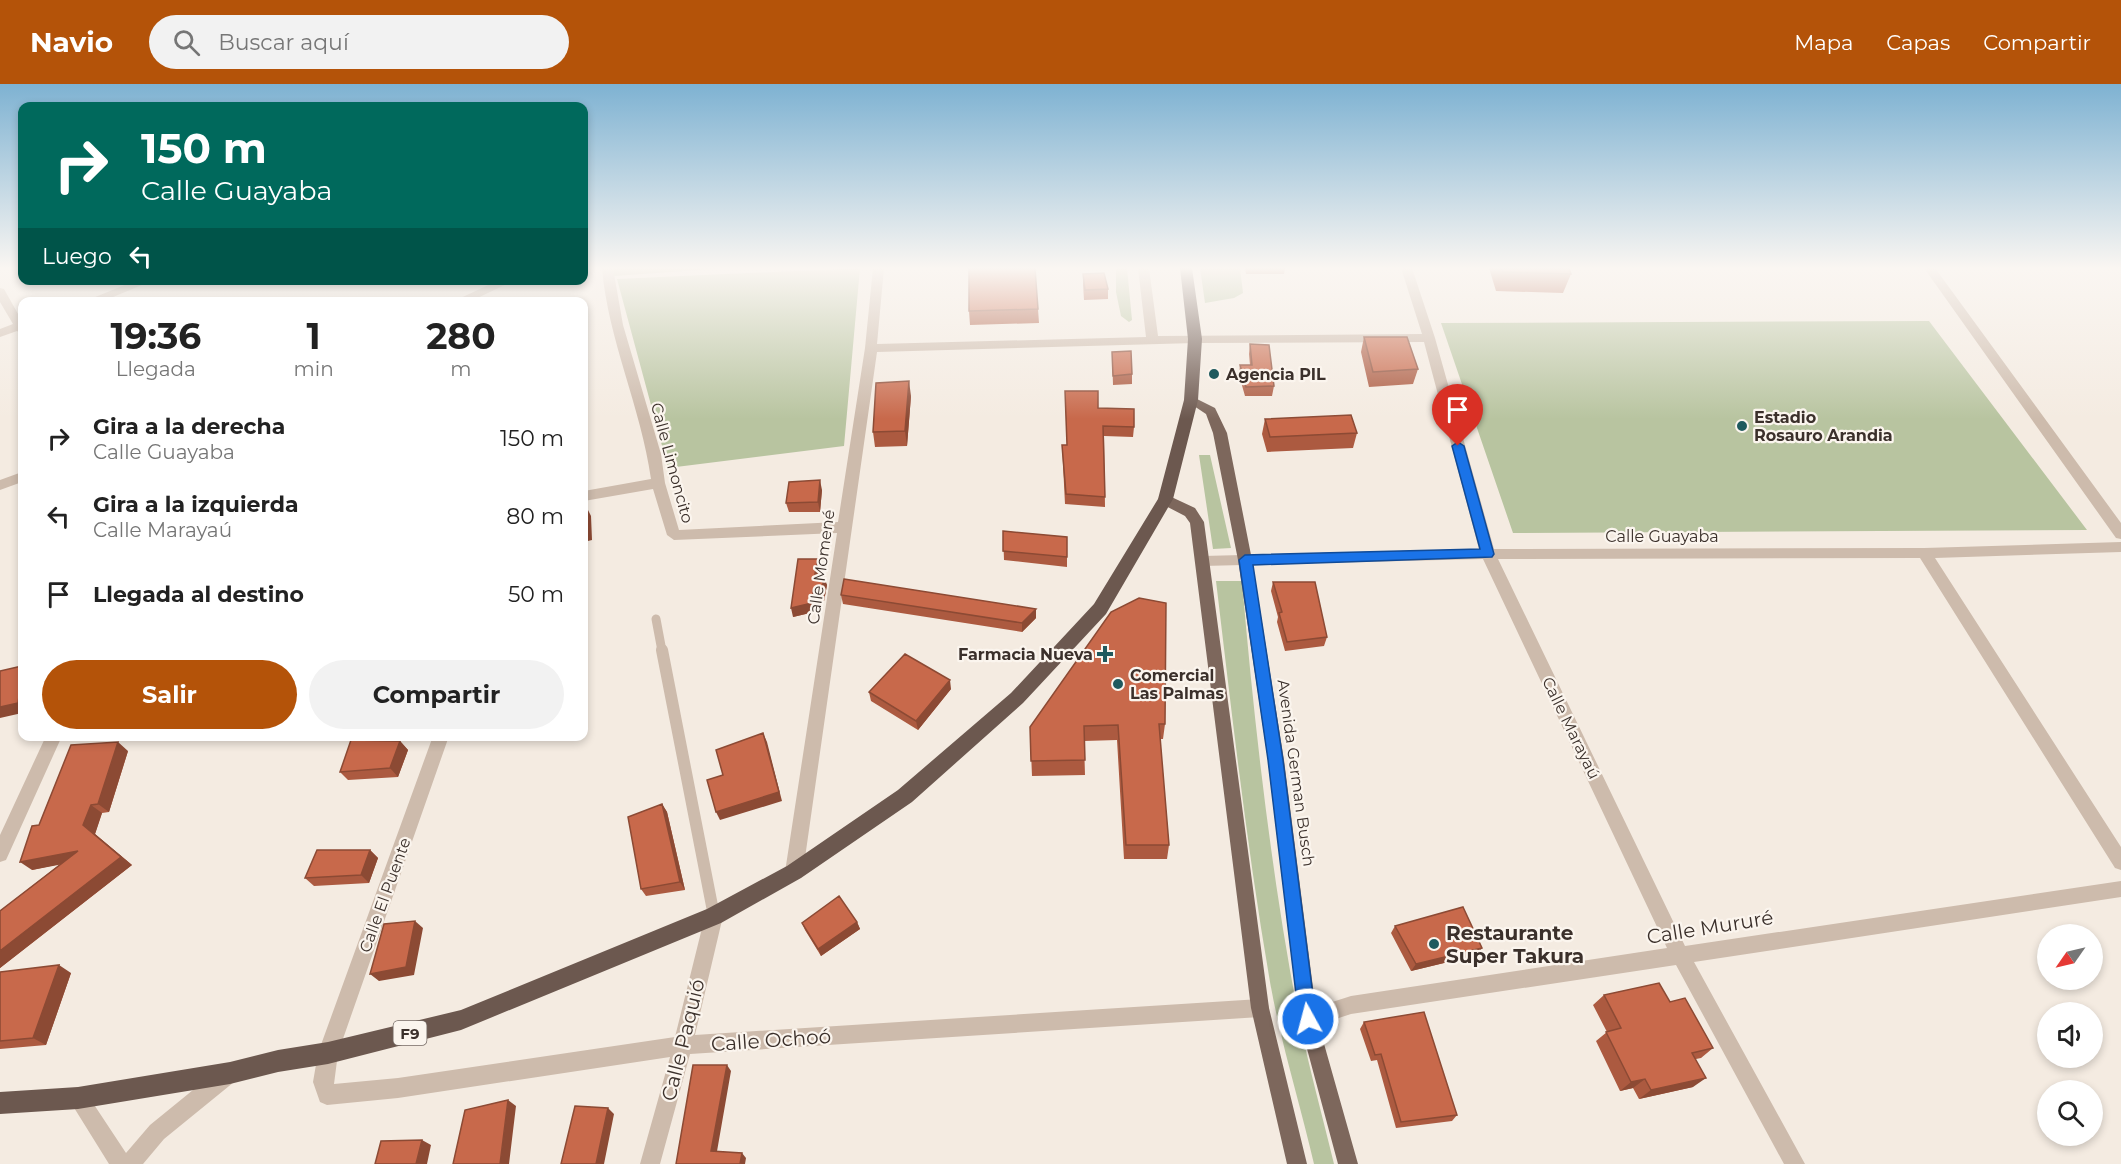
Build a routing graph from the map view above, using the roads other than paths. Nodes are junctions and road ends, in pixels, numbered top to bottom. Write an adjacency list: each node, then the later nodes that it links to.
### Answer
1 (616, 318): 15 (street, Calle Limoncito)
2 (874, 318): 12 (street, Calle Momené)
3 (1149, 318): 11 (street)
4 (1192, 318): 10 (highway, F9)
5 (1423, 318): 9 (street, Calle Marayaú)
6 (1965, 318): 20 (street)
7 (18, 328): 8 (street)
8 (0, 333)
9 (1429, 338): 10 (street); 23 (street, Calle Marayaú)
10 (1195, 339): 11 (street); 13 (highway, F9)
11 (1152, 340): 12 (street)
12 (871, 348): 19 (street, Calle Momené)
13 (1191, 400): 18 (highway, F9); 24 (main road, Avenida German Busch)
14 (18, 479): 16 (street)
15 (658, 483): 17 (street); 19 (street, Calle Limoncito)
16 (0, 486)
17 (588, 495)
18 (1165, 499): 25 (main road); 31 (highway, F9)
19 (845, 527): 31 (street, Calle Momené)
20 (2121, 534)
21 (2121, 547): 22 (street, Calle Guayaba)
22 (1924, 553): 23 (street, Calle Guayaba); 30 (street)
23 (1488, 554): 24 (street, Calle Guayaba); 34 (street, Calle Marayaú)
24 (1245, 560): 25 (street, Calle Guayaba); 36 (main road, Avenida German Busch)
25 (1203, 561): 35 (main road)
26 (656, 619): 33 (lane)
27 (52, 741): 29 (street)
28 (439, 741): 38 (street, Calle El Puente)
29 (0, 854)
30 (2121, 862)
31 (794, 872): 33 (highway, F9)
32 (2121, 889): 34 (street, Calle Mururé)
33 (714, 916): 37 (street, Calle Paquió); 38 (highway, F9)
34 (1680, 955): 36 (street, Calle Mururé); 47 (street, Calle Marayaú)
35 (1260, 1008): 37 (street, Calle Ochoó); 45 (main road)
36 (1308, 1019): 46 (main road, Avenida German Busch)
37 (683, 1046): 38 (street, Calle Ochoó); 44 (street, Calle Paquió)
38 (328, 1053): 39 (highway, F9)
39 (230, 1073): 40 (highway, F9); 43 (street)
40 (78, 1098): 41 (highway, F9); 42 (street)
41 (0, 1103)
42 (121, 1164)
43 (130, 1164)
44 (650, 1164)
45 (1298, 1164)
46 (1348, 1164)
47 (1795, 1164)

